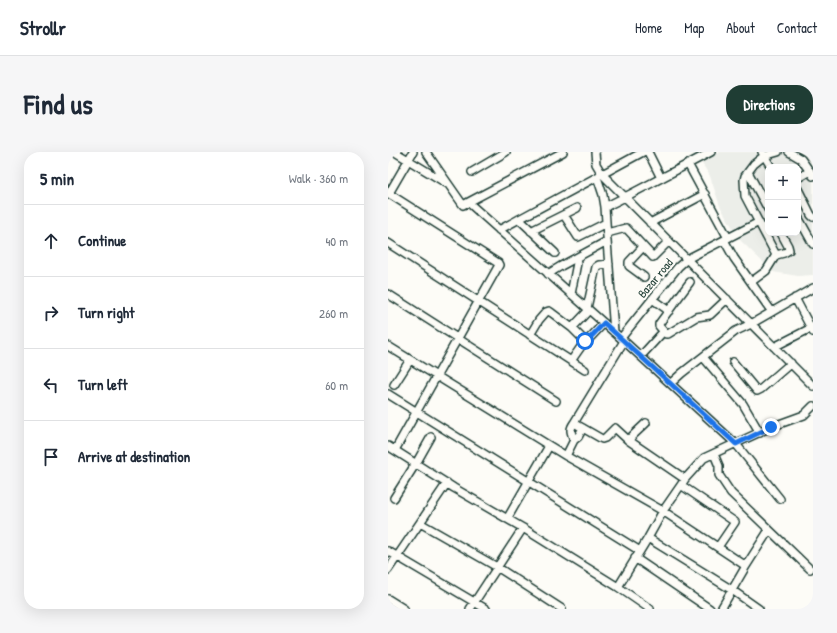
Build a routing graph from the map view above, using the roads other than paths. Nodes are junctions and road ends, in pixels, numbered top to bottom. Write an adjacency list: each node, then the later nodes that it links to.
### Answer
1 (395, 152): 13 (street)
2 (413, 152): 13 (street)
3 (426, 152): 22 (street)
4 (506, 152): 16 (street)
5 (563, 152): 27 (street)
6 (595, 152): 19 (street)
7 (643, 152): 19 (street)
8 (648, 152): 21 (street)
9 (711, 152): 14 (street)
10 (778, 152): 12 (street)
11 (789, 152): 18 (street)
12 (763, 154): 15 (street); 17 (street)
13 (409, 160): 22 (street); 23 (street)
14 (688, 164): 21 (street); 24 (street)
15 (769, 164)
16 (472, 172)
17 (748, 172): 28 (street); 34 (street)
18 (812, 174): 20 (street)
19 (599, 176): 26 (street); 29 (street); 33 (street)
20 (801, 177)
21 (662, 178): 26 (street)
22 (448, 184): 27 (street)
23 (388, 194): 63 (street)
24 (705, 194): 37 (street); 42 (street)
25 (801, 194): 32 (street)
26 (625, 197): 29 (street); 37 (street)
27 (469, 202): 38 (street)
28 (765, 203)
29 (605, 207): 36 (street)
30 (577, 208): 31 (street)
31 (564, 215): 36 (street); 39 (street)
32 (813, 216)
33 (519, 219): 38 (street); 39 (street)
34 (759, 222): 42 (street, Bazar road); 49 (street)
35 (801, 222): 46 (street)
36 (606, 223): 40 (street)
37 (650, 223): 44 (street)
38 (499, 230): 53 (street)
39 (531, 231): 48 (street)
40 (607, 233): 43 (street); 47 (street)
41 (783, 236): 49 (street)
42 (726, 239): 51 (street, Bazar road); 56 (street)
43 (607, 241): 50 (street); 52 (street)
44 (669, 241): 47 (street); 51 (street)
45 (388, 243): 63 (street)
46 (813, 244)
47 (643, 246): 54 (street)
48 (555, 253)
49 (776, 255): 56 (street)
50 (576, 258): 53 (street); 59 (street)
51 (687, 259): 61 (street, Bazar road); 62 (street)
52 (608, 264): 64 (street); 71 (street)
53 (548, 274): 59 (street)
54 (644, 277)
55 (690, 282): 65 (street)
56 (751, 282): 66 (street)
57 (813, 288): 60 (street)
58 (388, 294): 74 (street)
59 (572, 294): 64 (street)
60 (796, 298): 66 (street); 70 (street)
61 (652, 299): 65 (street); 75 (street, Bazar road)
62 (727, 299): 68 (street); 72 (street)
63 (478, 302): 73 (street); 74 (street)
64 (588, 309): 67 (street); 69 (street)
65 (669, 311): 72 (street)
66 (772, 312): 68 (street)
67 (604, 323): 71 (street); 76 (street)
68 (751, 324): 78 (street); 80 (street)
69 (572, 328): 73 (street); 76 (street)
70 (812, 329): 78 (street)
71 (614, 332): 75 (street)
72 (663, 332): 79 (street)
73 (530, 335): 82 (street)
74 (458, 338): 86 (street); 91 (street)
75 (622, 340): 79 (street); 94 (street, Bazar road)
76 (585, 341): 82 (street)
77 (388, 346): 81 (street)
78 (774, 347): 84 (street)
79 (641, 356): 87 (street)
80 (703, 357): 87 (street); 97 (street)
81 (410, 360): 86 (street); 88 (street)
82 (571, 361): 85 (street)
83 (733, 362): 84 (street)
84 (791, 363): 89 (street)
85 (585, 370)
86 (436, 377): 93 (street); 102 (street)
87 (671, 384): 101 (street)
88 (394, 385)
89 (813, 386)
90 (388, 394): 93 (street)
91 (556, 401)
92 (813, 406): 97 (street)
93 (416, 412): 103 (street); 107 (street)
94 (574, 423): 96 (street); 99 (street)
95 (646, 423): 100 (street)
96 (583, 428): 99 (street); 100 (street)
97 (760, 432): 101 (street)
98 (431, 437): 106 (street)
99 (574, 440): 105 (street)
100 (628, 440): 108 (street)
101 (736, 444): 104 (street); 111 (street)
102 (549, 446): 105 (street); 107 (street)
103 (391, 448): 106 (street)
104 (714, 454): 108 (street); 116 (street)
105 (566, 456): 112 (street)
106 (416, 464): 109 (street); 110 (street)
107 (528, 482): 113 (street); 120 (street)
108 (683, 482): 112 (street); 118 (street)
109 (447, 483): 113 (street); 114 (street)
110 (394, 498)
111 (780, 499)
112 (664, 511): 117 (street); 118 (street)
113 (507, 519): 115 (street)
114 (420, 523): 121 (street); 124 (street)
115 (523, 528): 124 (street); 127 (street)
116 (769, 530): 123 (street); 125 (street)
117 (648, 538): 120 (street); 128 (street)
118 (718, 547): 123 (street)
119 (388, 551): 121 (street)
120 (640, 551): 122 (street)
121 (397, 556): 126 (street); 130 (street)
122 (635, 558): 127 (street); 136 (street)
123 (746, 566): 128 (street)
124 (498, 567): 130 (street); 134 (street)
125 (810, 568)
126 (388, 570)
127 (618, 587): 135 (street)
128 (732, 590): 137 (street); 138 (street)
129 (388, 600): 131 (street)
130 (475, 602): 132 (street); 133 (street)
131 (404, 609)
132 (470, 609)
133 (486, 609)
134 (562, 609)
135 (650, 609)
136 (710, 609)
137 (721, 609)
138 (759, 609)

